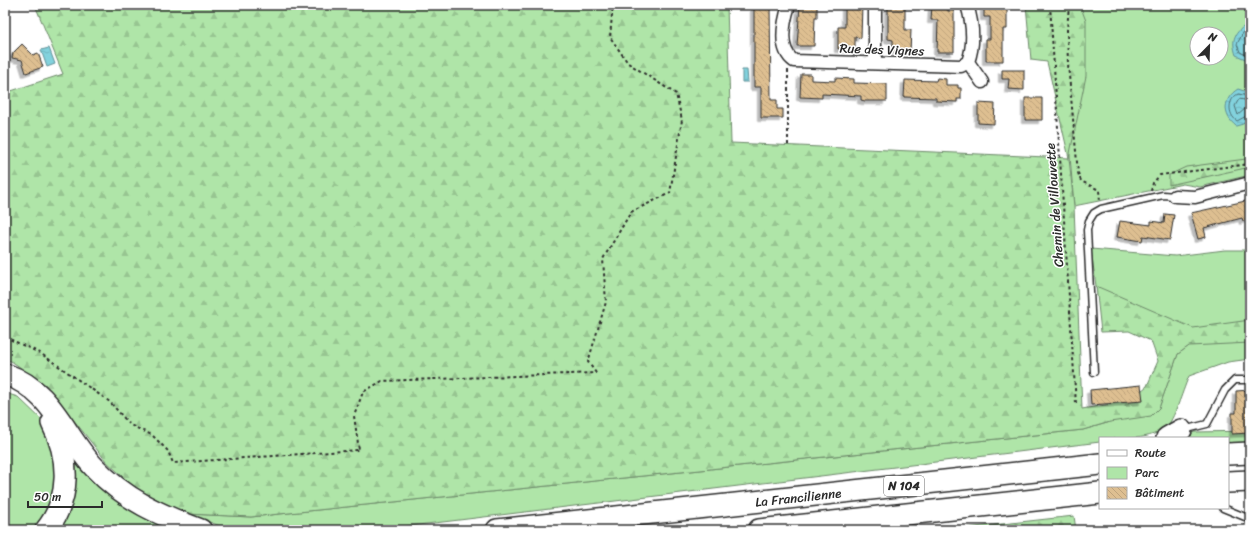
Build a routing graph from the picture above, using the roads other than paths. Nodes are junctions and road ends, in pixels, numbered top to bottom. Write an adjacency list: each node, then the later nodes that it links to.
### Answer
1 (789, 5): 5 (street, Rue des Vignes)
2 (875, 5): 5 (street)
3 (967, 5): 4 (street)
4 (968, 62): 5 (street, Rue des Vignes); 6 (street)
5 (875, 63)
6 (982, 82)
7 (1250, 184): 8 (street)
8 (1175, 196): 9 (lane)
9 (1094, 372)
10 (5, 374): 27 (highway)
11 (1250, 380): 13 (lane)
12 (5, 384): 26 (highway)
13 (1174, 434)
14 (1099, 450): 18 (highway)
15 (1250, 453): 16 (highway)
16 (1229, 454)
17 (1099, 464): 18 (highway, La Francilienne / N 104)
18 (1056, 469): 28 (highway, La Francilienne / N 104)
19 (1250, 481): 20 (highway)
20 (1229, 482)
21 (1099, 493): 22 (highway, N 104)
22 (1048, 499): 23 (highway); 29 (highway, N 104)
23 (1099, 507)
24 (1225, 509): 25 (lane)
25 (1250, 519)
26 (46, 530)
27 (201, 530)
28 (497, 530)
29 (759, 530)

